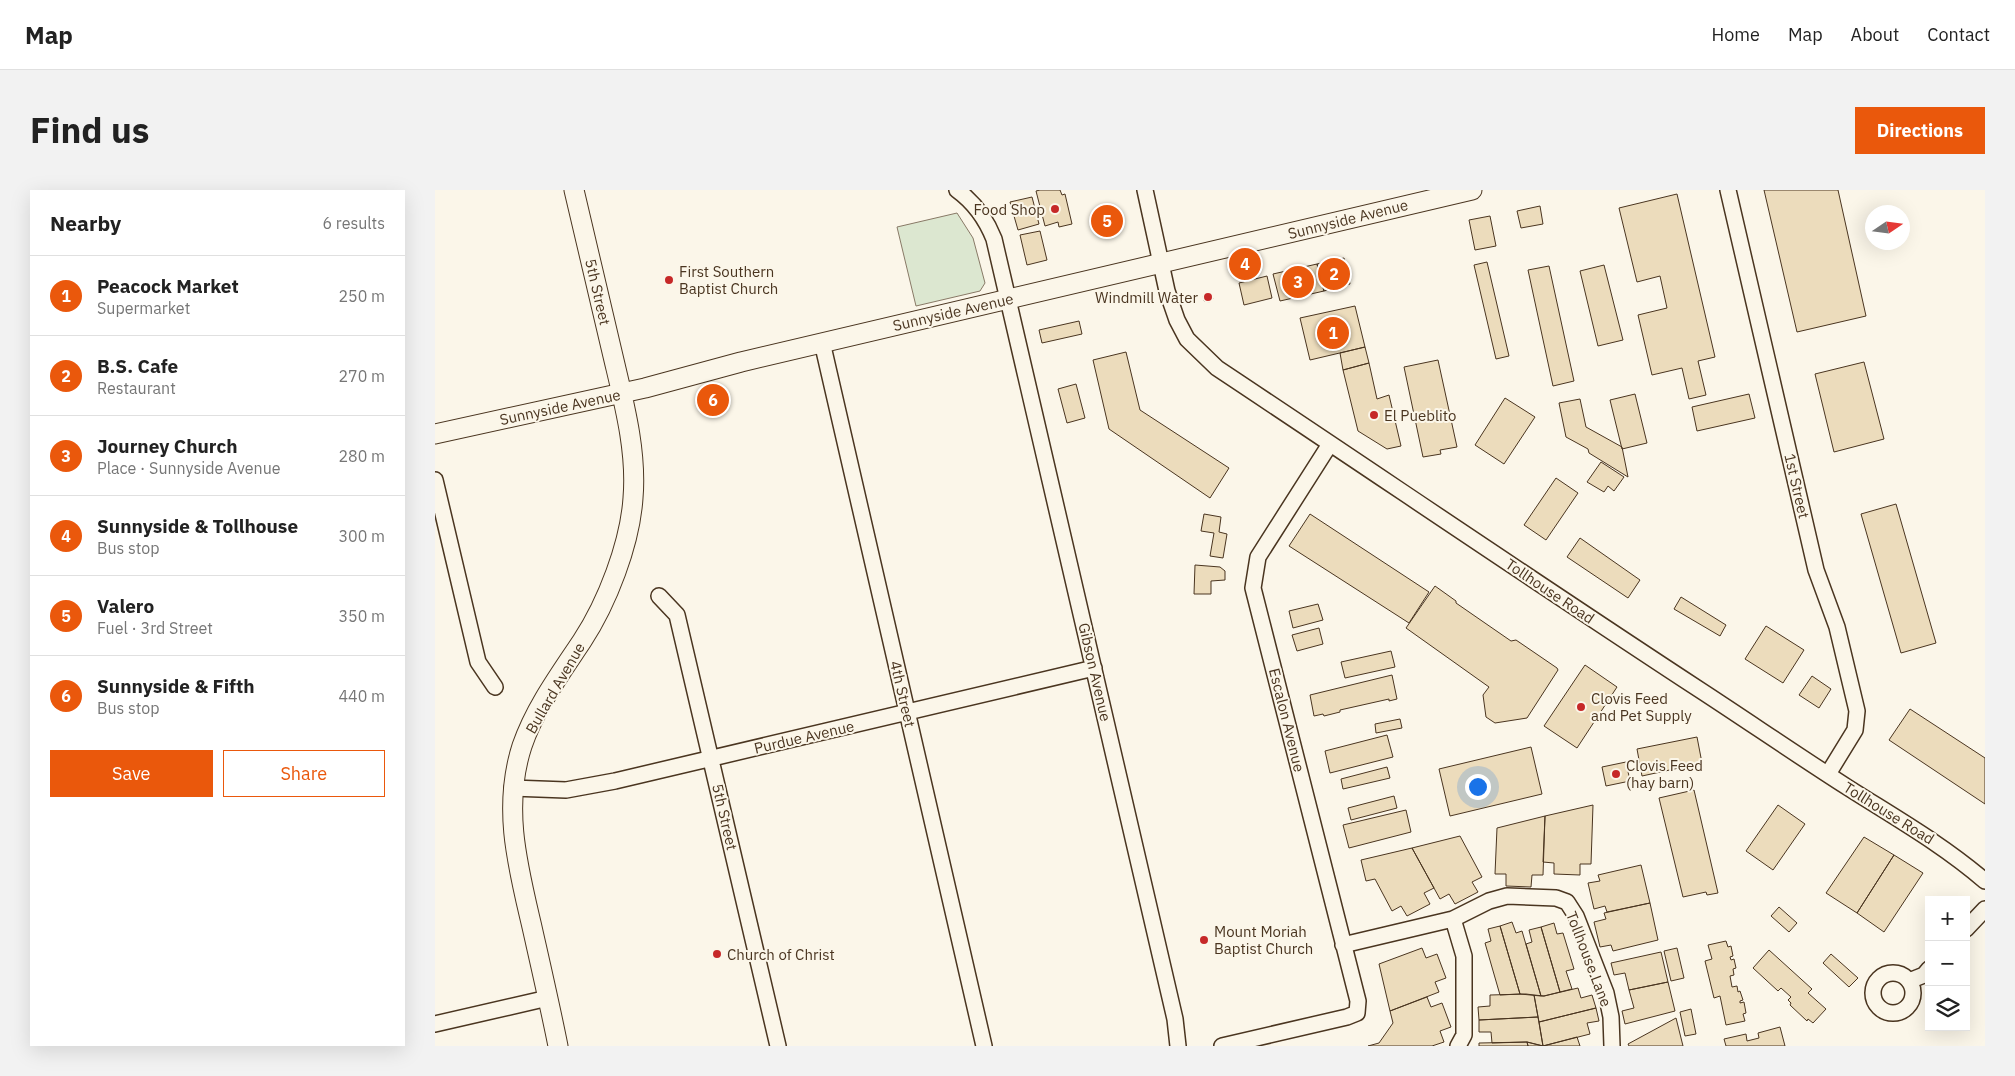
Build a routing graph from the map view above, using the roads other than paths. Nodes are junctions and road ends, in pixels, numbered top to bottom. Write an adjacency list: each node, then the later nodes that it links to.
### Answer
1 (574, 190): 10 (main road, 5th Street)
2 (957, 190): 8 (street)
3 (1145, 190): 7 (street, Tollhouse Road)
4 (1472, 190): 6 (main road, Sunnyside Avenue)
5 (1728, 190): 19 (street, 1st Street)
6 (1437, 194): 7 (main road, Sunnyside Avenue)
7 (1161, 264): 8 (main road, Sunnyside Avenue); 12 (street, Tollhouse Road)
8 (1008, 299): 9 (main road, Sunnyside Avenue); 15 (street, Gibson Avenue)
9 (822, 342): 10 (main road, Sunnyside Avenue); 17 (street, 4th Street)
10 (621, 394): 11 (main road, Sunnyside Avenue); 20 (main road, Bullard Avenue)
11 (435, 434)
12 (1330, 444): 19 (street, Tollhouse Road); 25 (street, Escalon Avenue)
13 (435, 480): 16 (street)
14 (659, 596): 18 (street, 5th Street)
15 (1094, 668): 17 (street, Purdue Avenue); 33 (street, Gibson Avenue)
16 (495, 687)
17 (907, 713): 18 (street, Purdue Avenue); 32 (street, 4th Street)
18 (711, 757): 20 (street, Purdue Avenue); 31 (street, 5th Street)
19 (1828, 774): 21 (street, Tollhouse Road)
20 (512, 788): 28 (main road, Bullard Avenue)
21 (1985, 881)
22 (1985, 909): 24 (street)
23 (1453, 919): 25 (street); 35 (street); 36 (street, Tollhouse Lane)
24 (1970, 925)
25 (1343, 945): 34 (street, Escalon Avenue)
26 (1925, 974): 27 (street)
27 (1909, 981)
28 (548, 998): 29 (street); 30 (main road, Bullard Avenue)
29 (435, 1024)
30 (558, 1046)
31 (778, 1046)
32 (984, 1046)
33 (1178, 1046)
34 (1222, 1046)
35 (1458, 1046)
36 (1612, 1046)

